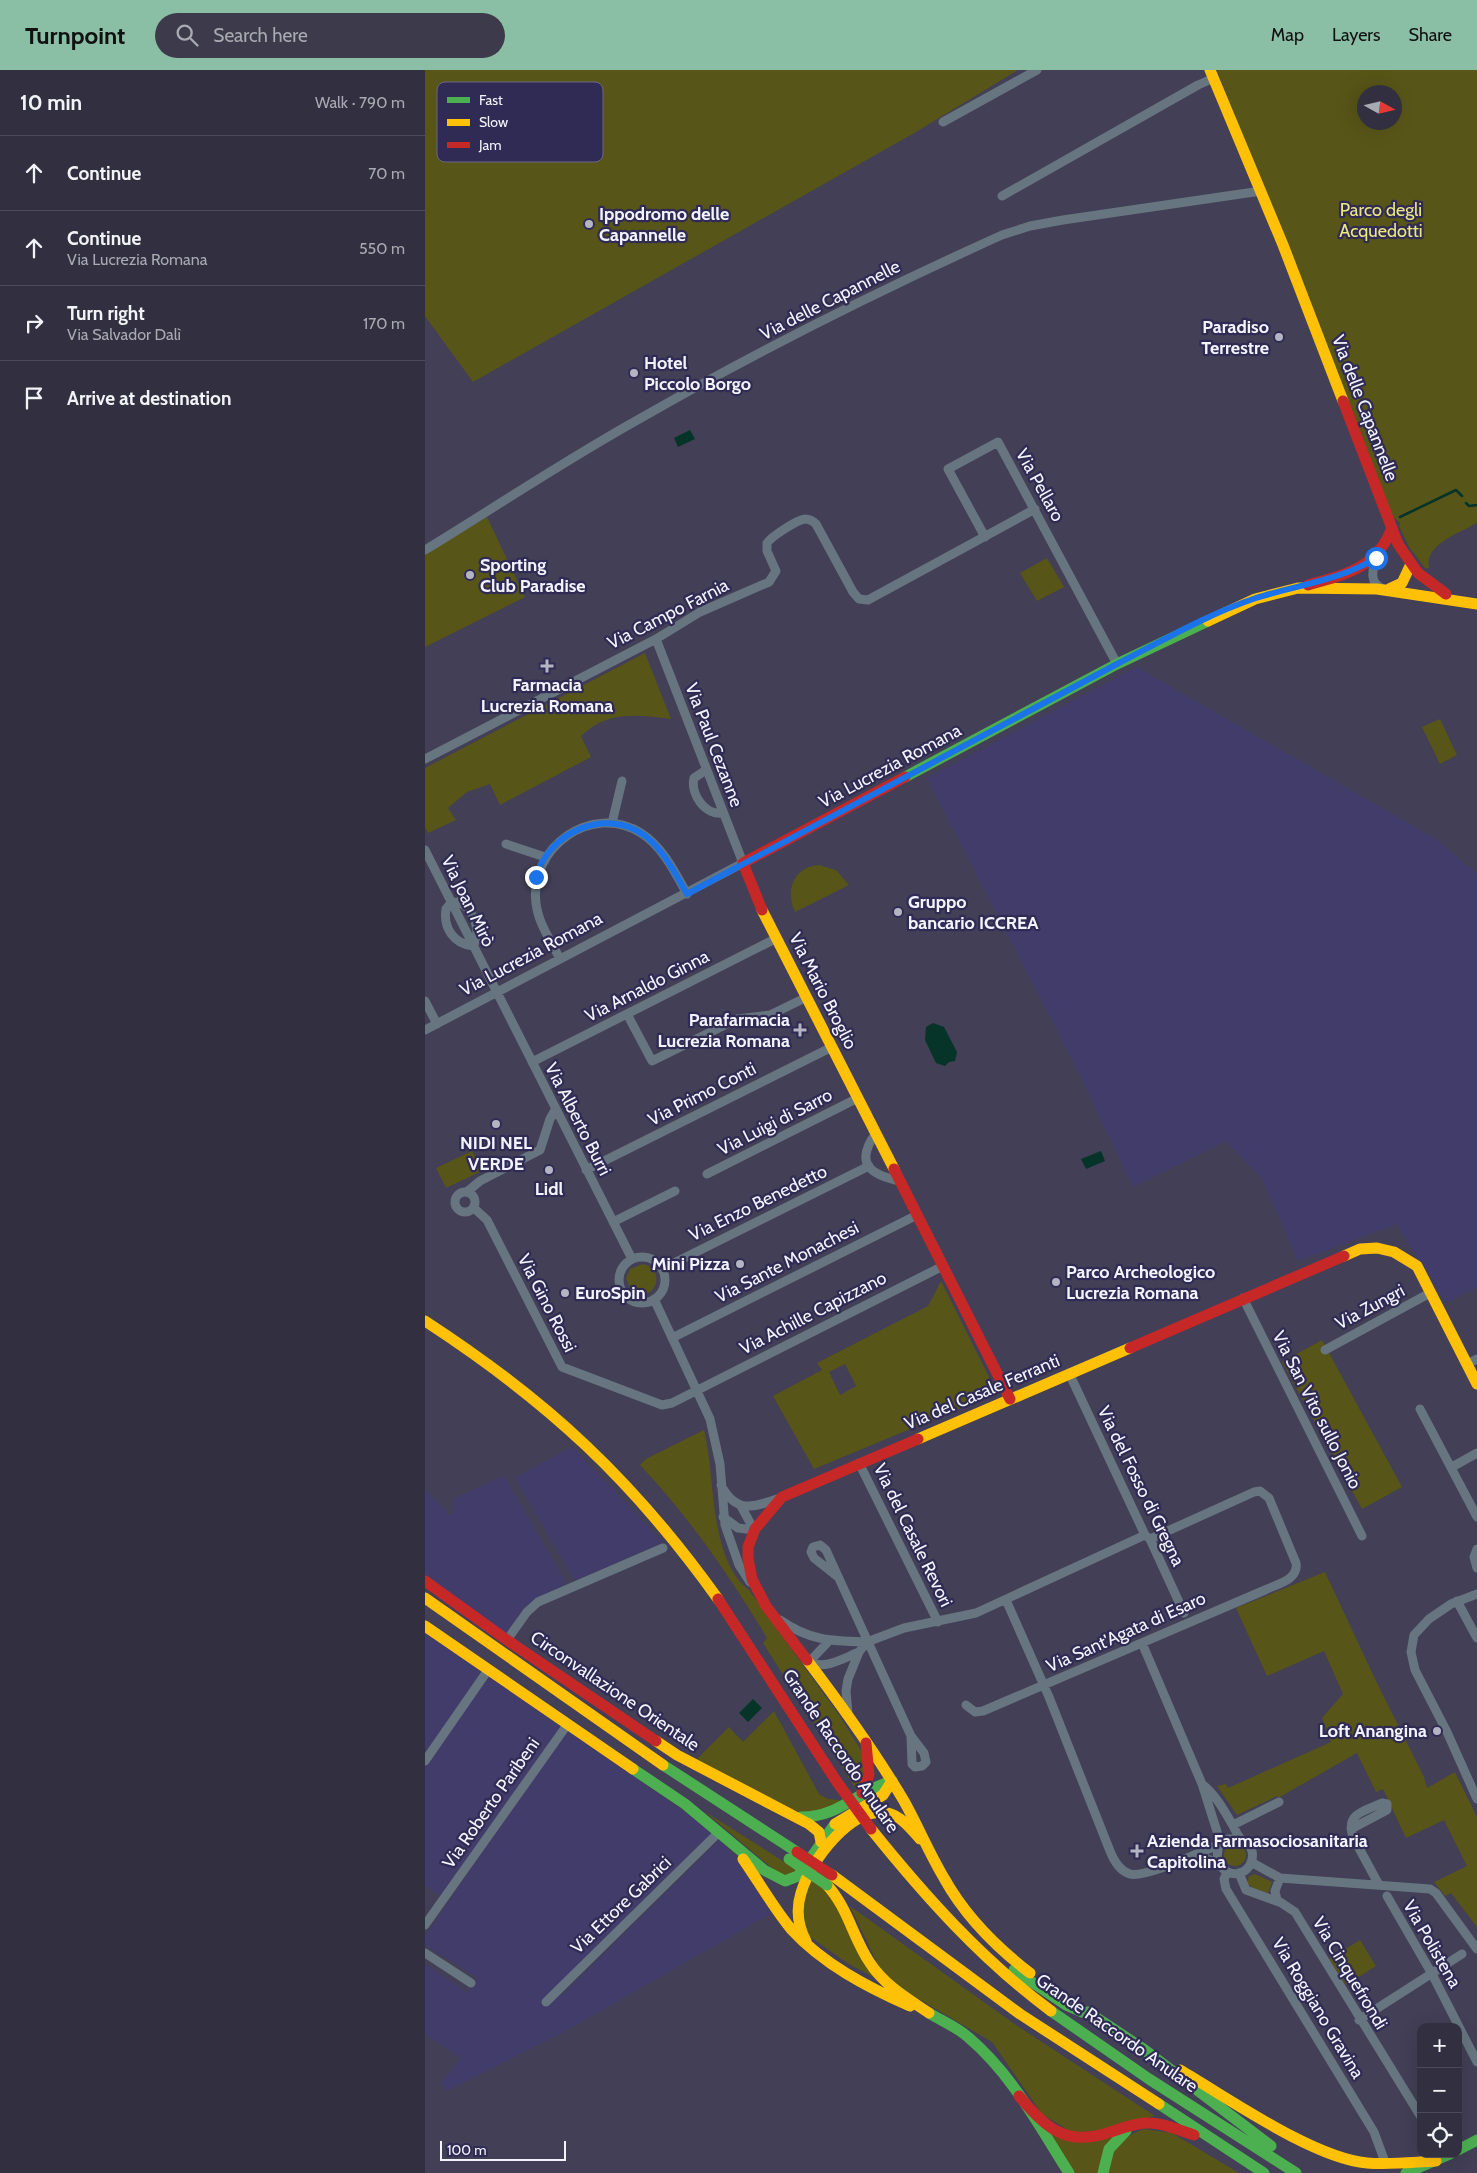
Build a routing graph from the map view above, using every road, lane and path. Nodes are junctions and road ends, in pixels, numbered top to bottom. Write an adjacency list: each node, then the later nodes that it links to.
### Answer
1 (1037, 70): 3 (street)
2 (1212, 74): 4 (main road, Via delle Capannelle); 5 (street)
3 (943, 122)
4 (1261, 191): 7 (main road, Via delle Capannelle); 9 (street, Via delle Capannelle)
5 (1002, 196)
6 (1035, 509): 8 (street, Via Campo Farnia); 8 (street, Via Pellaro); 16 (street, Via Pellaro)
7 (1392, 528): 10 (main road); 11 (main road, Via delle Capannelle)
8 (985, 537): 15 (street, Via Campo Farnia)
9 (425, 550)
10 (1376, 558): 11 (main road); 12 (main road); 13 (street)
11 (1408, 562): 13 (main road); 14 (main road, Via delle Capannelle)
12 (1298, 588): 13 (main road, Via Lucrezia Romana); 16 (main road, Via Lucrezia Romana)
13 (1386, 589): 14 (main road, Via delle Capannelle)
14 (1476, 604)
15 (656, 638): 17 (street, Via Campo Farnia); 18 (street, Via Paul Cezanne)
16 (1117, 664): 25 (main road, Via Lucrezia Romana)
17 (425, 759)
18 (706, 770): 20 (street, Via Paul Cezanne); 20 (street)
19 (622, 781): 21 (street)
20 (723, 813): 25 (street, Via Paul Cezanne)
21 (611, 824): 24 (street); 26 (street)
22 (506, 844): 24 (street)
23 (425, 850): 27 (street, Via Joan Mirò)
24 (545, 857): 30 (street)
25 (743, 863): 26 (street, Via Lucrezia Romana); 28 (main road, Via Mario Broglio)
26 (687, 894): 30 (street, Via Lucrezia Romana)
27 (451, 903): 29 (street, Via Joan Mirò); 29 (street); 29 (street)
28 (777, 938): 32 (main road, Via Mario Broglio); 34 (street, Via Arnaldo Ginna)
29 (473, 946): 31 (street, Via Joan Mirò)
30 (560, 959): 31 (street, Via Lucrezia Romana)
31 (496, 992): 35 (street, Via Lucrezia Romana); 38 (street, Via Alberto Burri)
32 (807, 997): 34 (street); 37 (main road, Via Mario Broglio)
33 (425, 1001): 35 (street)
34 (627, 1014): 38 (street, Via Arnaldo Ginna)
35 (437, 1024): 36 (street, Via Lucrezia Romana)
36 (425, 1030)
37 (832, 1047): 39 (main road, Via Mario Broglio); 43 (street, Via Primo Conti)
38 (532, 1062): 40 (street, Via Alberto Burri)
39 (858, 1098): 41 (main road, Via Mario Broglio); 44 (street, Via Luigi di Sarro)
40 (555, 1110): 43 (street, Via Alberto Burri); 46 (street)
41 (876, 1133): 42 (street); 45 (main road, Via Mario Broglio)
42 (869, 1166): 45 (street); 53 (street, Via Enzo Benedetto)
43 (586, 1170): 50 (street, Via Alberto Burri)
44 (707, 1174)
45 (900, 1181): 49 (main road, Via Mario Broglio)
46 (468, 1191): 48 (street, Via Gino Rossi); 48 (street)
47 (675, 1191): 50 (street)
48 (474, 1208): 64 (street, Via Gino Rossi)
49 (917, 1215): 52 (main road, Via Mario Broglio); 58 (street, Via Sante Monachesi)
50 (613, 1222): 51 (street, Via Alberto Burri)
51 (632, 1259): 53 (street); 56 (street)
52 (943, 1266): 62 (main road, Via Mario Broglio); 64 (street, Via Achille Capizzano)
53 (662, 1269): 56 (street)
54 (1430, 1293): 55 (main road, Via del Casale Ferranti); 59 (street, Via Zungri); 60 (main road, Via del Casale Ferranti)
55 (1243, 1298): 61 (main road, Via del Casale Ferranti); 77 (street, Via San Vito sullo Jonio)
56 (654, 1299): 58 (street)
57 (425, 1321): 133 (main road, Grande Raccordo Anulare, bridge)
58 (671, 1338): 64 (street)
59 (1325, 1350)
60 (1472, 1361): 63 (main road, Via del Casale Ferranti)
61 (1069, 1374): 65 (main road, Via del Casale Ferranti); 78 (street, Via del Fosso di Gregna)
62 (1002, 1383): 65 (main road, Via Mario Broglio); 66 (main road)
63 (1477, 1384)
64 (697, 1390): 71 (street)
65 (1011, 1399): 66 (main road, Via del Casale Ferranti)
66 (991, 1406): 69 (main road, Via del Casale Ferranti)
67 (1420, 1409): 70 (street)
68 (1477, 1453): 70 (street)
69 (859, 1463): 72 (main road, Via del Casale Ferranti); 91 (street, Via del Casale Revori)
70 (1452, 1467): 75 (street)
71 (721, 1485): 73 (street); 74 (street)
72 (782, 1497): 73 (street); 76 (main road, Via del Casale Ferranti)
73 (741, 1506): 76 (street)
74 (723, 1517): 76 (street); 84 (street)
75 (1477, 1517)
76 (754, 1530): 84 (main road, Via del Casale Ferranti)
77 (1362, 1536)
78 (1147, 1537): 87 (street); 89 (street, Via del Fosso di Gregna); 97 (street, Via Sant'Agata di Esaro)
79 (663, 1548): 94 (street)
80 (1477, 1549): 81 (street)
81 (1477, 1568)
82 (838, 1577): 96 (street)
83 (425, 1581): 94 (main road, Circonvallazione Orientale)
84 (757, 1592): 90 (main road, Via del Casale Ferranti)
85 (1477, 1594): 88 (street)
86 (425, 1598): 128 (main road, Grande Raccordo Anulare, bridge)
87 (1006, 1600): 91 (street); 101 (street)
88 (1457, 1601): 93 (street); 111 (street)
89 (1184, 1613)
90 (772, 1615): 95 (street); 99 (main road, Via del Casale Ferranti)
91 (938, 1622): 96 (street)
92 (425, 1626): 100 (main road)
93 (1477, 1638)
94 (507, 1640): 113 (main road, Circonvallazione Orientale)
95 (829, 1641): 96 (street); 99 (street)
96 (867, 1642): 98 (street); 105 (street)
97 (1142, 1643): 101 (street, Via Sant'Agata di Esaro); 109 (street)
98 (859, 1652): 99 (street); 103 (street)
99 (809, 1662): 103 (main road, Via del Casale Ferranti)
100 (488, 1670): 104 (main road); 107 (street)
101 (1043, 1685): 102 (street, Via Sant'Agata di Esaro); 122 (street)
102 (966, 1705)
103 (848, 1714): 106 (main road, Via del Casale Ferranti)
104 (567, 1725): 116 (main road); 132 (street, Via Roberto Paribeni)
105 (911, 1736)
106 (865, 1740): 108 (main road, Via del Casale Ferranti); 110 (main road)
107 (425, 1761)
108 (892, 1781): 110 (main road); 118 (main road); 120 (main road, Via del Casale Ferranti)
109 (1202, 1784): 114 (street); 121 (street)
110 (863, 1792): 113 (main road)
111 (1477, 1799)
112 (1279, 1802): 114 (street)
113 (795, 1816): 118 (main road, Circonvallazione Orientale)
114 (1233, 1825): 117 (street)
115 (1351, 1829): 129 (street)
116 (719, 1832): 119 (main road); 140 (street, Via Ettore Gabrici)
117 (1240, 1838): 121 (street); 123 (street)
118 (821, 1842): 119 (main road)
119 (733, 1844): 134 (main road)
120 (926, 1844): 134 (main road); 142 (main road)
121 (1221, 1844): 122 (street); 124 (street)
122 (1189, 1856): 124 (street)
123 (1252, 1858): 126 (street); 127 (street)
124 (1218, 1863): 125 (street)
125 (1227, 1872): 126 (street); 154 (street, Via Roggiano Gravina)
126 (1239, 1873): 131 (street)
127 (1280, 1878): 129 (street); 131 (street)
128 (830, 1880): 141 (main road); 150 (main road, Grande Raccordo Anulare)
129 (1379, 1885): 135 (street)
130 (1387, 1896): 138 (street, Via Polistena)
131 (1280, 1902): 143 (street, Via Cinquefrondi)
132 (425, 1925)
133 (971, 1942): 142 (main road); 159 (main road, Grande Raccordo Anulare)
134 (807, 1944): 141 (main road)
135 (1477, 1949)
136 (425, 1953): 139 (street)
137 (1462, 1954): 138 (street)
138 (1432, 1974): 143 (street); 145 (street, Via Polistena)
139 (471, 1983)
140 (547, 2002)
141 (929, 2013): 146 (main road)
142 (1096, 2018): 144 (main road)
143 (1359, 2020): 147 (street, Via Cinquefrondi)
144 (1142, 2048): 154 (main road); 160 (main road)
145 (1477, 2062)
146 (1019, 2096): 148 (main road); 156 (main road)
147 (1418, 2113)
148 (1137, 2124): 150 (main road); 157 (main road)
149 (1477, 2140): 151 (main road)
150 (1214, 2141): 158 (main road, Grande Raccordo Anulare)
151 (1462, 2148)
152 (1432, 2158): 154 (main road)
153 (1442, 2158): 155 (main road)
154 (1385, 2162)
155 (1416, 2171): 161 (main road)
156 (1069, 2173)
157 (1103, 2173)
158 (1264, 2173)
159 (1296, 2173)
160 (1302, 2173)
161 (1406, 2173)

